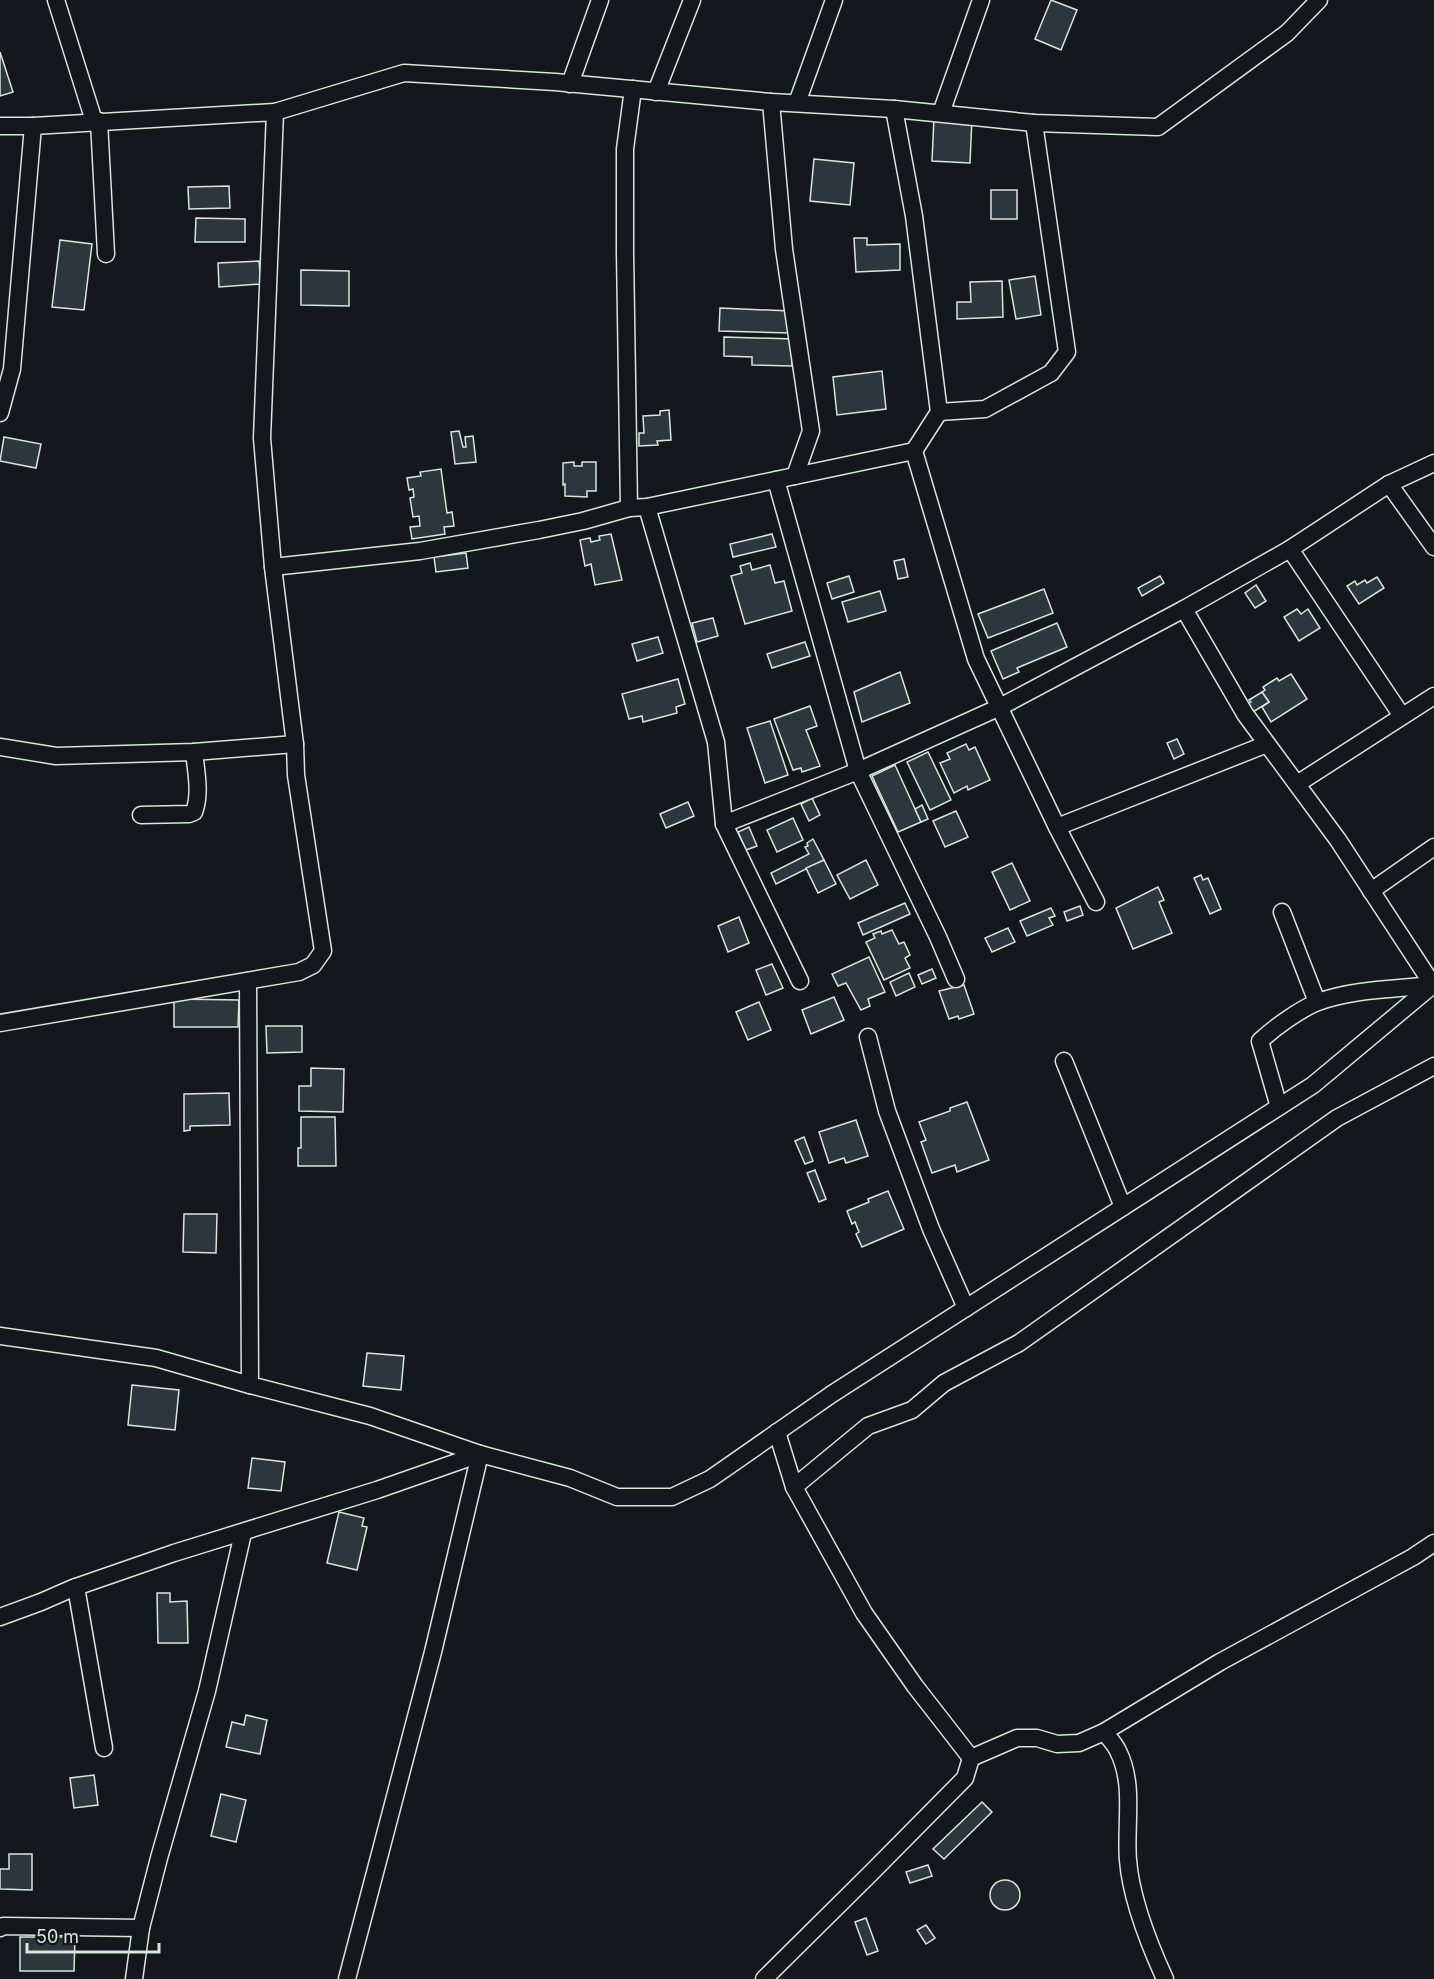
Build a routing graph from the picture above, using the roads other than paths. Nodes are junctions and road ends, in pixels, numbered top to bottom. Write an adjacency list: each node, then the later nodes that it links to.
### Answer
1 (56, 0): 15 (street)
2 (600, 0): 7 (street)
3 (692, 0): 9 (street)
4 (834, 0): 11 (street)
5 (981, 0): 14 (street)
6 (1319, 0): 16 (street)
7 (570, 84): 8 (street); 13 (street)
8 (633, 89): 9 (street); 29 (street)
9 (656, 92): 10 (street)
10 (771, 102): 11 (street); 25 (street)
11 (797, 103): 12 (street)
12 (894, 109): 14 (street); 21 (street)
13 (275, 112): 15 (street); 32 (street)
14 (941, 113): 16 (street)
15 (96, 121): 18 (street); 19 (street)
16 (1034, 123): 21 (street)
17 (0, 126): 18 (street)
18 (33, 126): 20 (street)
19 (106, 254)
20 (6, 368): 22 (street)
21 (939, 412): 23 (street)
22 (0, 413)
23 (914, 451): 25 (street); 35 (street)
24 (1434, 463): 27 (street)
25 (795, 476): 26 (street)
26 (776, 480): 28 (street); 41 (street)
27 (1389, 484): 30 (street); 31 (street)
28 (647, 507): 29 (street); 44 (street)
29 (629, 508): 32 (street)
30 (1434, 547)
31 (1290, 549): 33 (street); 36 (street)
32 (273, 567): 37 (street)
33 (1184, 609): 35 (street); 38 (street)
34 (1434, 696): 36 (street)
35 (1000, 707): 41 (street); 45 (street)
36 (1402, 717): 42 (street)
37 (295, 744): 40 (street); 51 (street)
38 (1267, 744): 42 (street); 45 (street)
39 (0, 747): 40 (street)
40 (194, 752): 43 (street)
41 (858, 771): 44 (street); 50 (street)
42 (1297, 784): 47 (street)
43 (141, 815)
44 (724, 824): 52 (street)
45 (1058, 827): 48 (street)
46 (1434, 847): 47 (street)
47 (1371, 891): 53 (street)
48 (1096, 902)
49 (1282, 912): 54 (street)
50 (956, 979)
51 (248, 981): 55 (street); 63 (street)
52 (800, 981)
53 (1433, 985): 54 (street); 59 (street)
54 (1317, 1002): 59 (street)
55 (0, 1023)
56 (868, 1037): 61 (street)
57 (1064, 1061): 60 (street)
58 (1434, 1066): 66 (street)
59 (1279, 1107): 60 (street)
60 (1123, 1208): 61 (street)
61 (966, 1308): 64 (street)
62 (0, 1336): 63 (street)
63 (250, 1384): 65 (street)
64 (777, 1432): 65 (street); 66 (street)
65 (480, 1454): 67 (street); 77 (street)
66 (794, 1487): 73 (street)
67 (243, 1533): 69 (street); 75 (street)
68 (1434, 1543): 71 (street)
69 (76, 1587): 70 (street); 72 (street)
70 (0, 1617)
71 (1104, 1732): 73 (street); 79 (street)
72 (104, 1748)
73 (971, 1758): 78 (street)
74 (0, 1928): 75 (street)
75 (141, 1928): 76 (street)
76 (134, 1979)
77 (347, 1979)
78 (764, 1979)
79 (1165, 1979)

